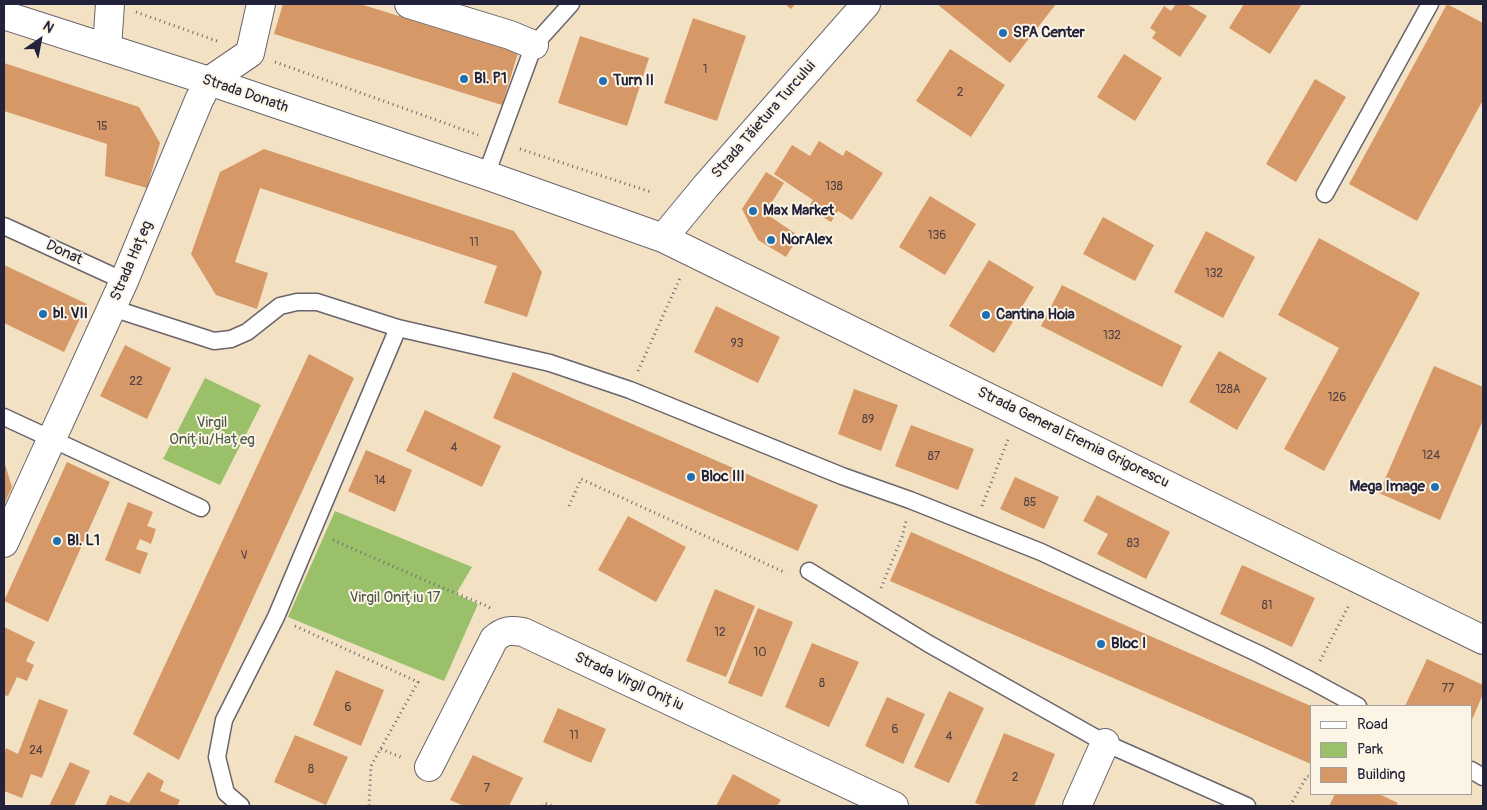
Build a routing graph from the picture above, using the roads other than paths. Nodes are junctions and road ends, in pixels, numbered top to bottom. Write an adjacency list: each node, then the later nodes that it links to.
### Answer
1 (262, 4): 10 (main road)
2 (409, 4): 8 (main road)
3 (570, 4): 8 (lane)
4 (866, 4): 14 (main road, Strada Tăietura Turcului)
5 (1430, 4): 12 (lane)
6 (121, 7): 9 (main road)
7 (4, 15): 9 (main road, Strada Donath)
8 (534, 45): 11 (lane)
9 (107, 48): 10 (main road, Strada Donath)
10 (209, 81): 11 (main road, Strada Donath); 15 (main road, Strada Hațeg)
11 (486, 175): 14 (main road, Strada Donath)
12 (1325, 194)
13 (4, 226): 15 (lane, Donat)
14 (663, 238): 23 (main road, Strada General Eremia Grigorescu)
15 (124, 281): 16 (main road, Strada Hațeg)
16 (112, 308): 17 (lane); 19 (main road, Strada Hațeg)
17 (398, 328): 24 (lane); 29 (lane)
18 (4, 417): 19 (lane)
19 (52, 439): 20 (lane); 21 (main road, Strada Hațeg)
20 (201, 508)
21 (4, 543)
22 (809, 571): 25 (lane)
23 (1483, 640)
24 (1356, 705)
25 (1105, 743): 31 (main road); 32 (lane)
26 (429, 767): 30 (main road, Strada Virgil Onițiu)
27 (1472, 771): 28 (lane)
28 (1483, 777)
29 (241, 806)
30 (894, 806)
31 (1077, 806)
32 (1247, 806)

